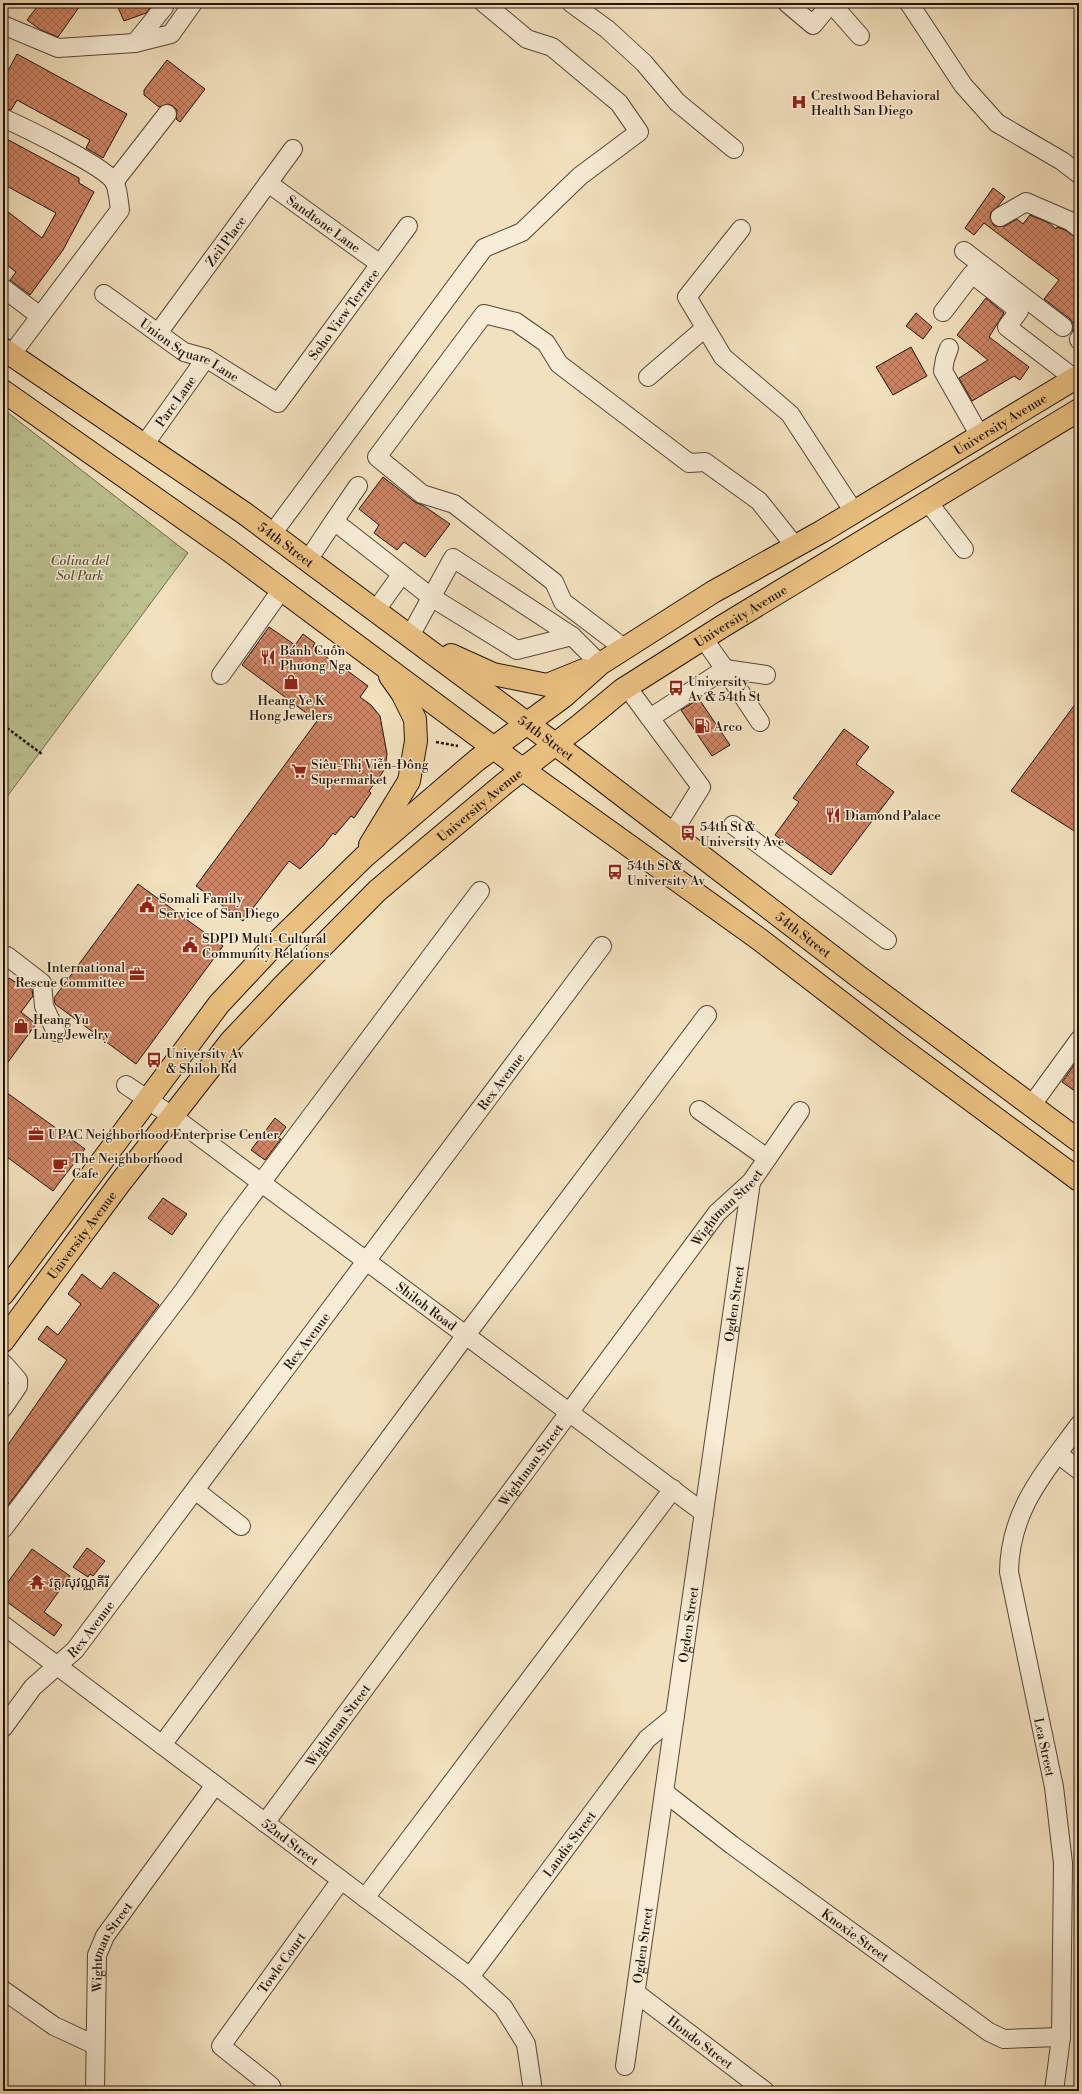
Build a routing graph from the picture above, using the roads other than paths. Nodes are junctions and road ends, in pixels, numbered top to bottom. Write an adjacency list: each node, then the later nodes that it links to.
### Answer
1 (165, 3): 10 (street)
2 (193, 3): 10 (street)
3 (484, 3): 45 (street)
4 (571, 3): 14 (street)
5 (787, 3): 6 (street)
6 (831, 3): 9 (street)
7 (909, 3): 15 (street)
8 (3, 25): 10 (street)
9 (860, 36)
10 (134, 43)
11 (167, 114): 16 (street)
12 (3, 118): 16 (street)
13 (293, 149): 17 (street, Zeil Place)
14 (734, 149)
15 (1079, 174)
16 (114, 182): 27 (street)
17 (268, 183): 23 (street, Sandtone Lane); 30 (street, Zeil Place)
18 (1000, 217): 20 (street)
19 (408, 226): 23 (street, Soho View Terrace)
20 (1079, 228)
21 (741, 230): 29 (street)
22 (964, 251): 28 (street)
23 (380, 264): 37 (street, Soho View Terrace)
24 (3, 288): 27 (street)
25 (104, 294): 30 (street, Union Square Lane)
26 (943, 312): 35 (street)
27 (40, 316): 32 (street)
28 (1063, 327)
29 (705, 328): 34 (street); 43 (street)
30 (158, 333): 33 (street, Union Square Lane)
31 (949, 348): 39 (street)
32 (7, 352): 40 (main road, 54th Street)
33 (206, 358): 37 (street, Union Square Lane); 40 (street, Parc Lane)
34 (648, 377)
35 (1077, 378): 39 (main road, University Avenue)
36 (3, 391): 50 (main road)
37 (278, 403)
38 (1079, 410): 42 (main road, University Avenue)
39 (980, 436): 43 (main road, University Avenue)
40 (144, 445): 45 (main road, 54th Street)
41 (358, 486): 44 (street)
42 (928, 502): 47 (street); 55 (main road, University Avenue)
43 (854, 512): 46 (main road, University Avenue)
44 (334, 521): 48 (street); 49 (street)
45 (272, 534): 48 (main road, 54th Street)
46 (795, 546): 56 (main road, University Avenue); 56 (street)
47 (964, 549)
48 (308, 560): 52 (main road, 54th Street)
49 (402, 574): 51 (street); 52 (street)
50 (282, 589): 58 (main road); 60 (street)
51 (431, 597): 53 (street); 54 (street); 54 (street)
52 (376, 610): 53 (main road, 54th Street)
53 (410, 636): 57 (main road); 65 (main road, 54th Street)
54 (572, 636): 57 (street)
55 (703, 638): 59 (street); 62 (main road, University Avenue)
56 (624, 649): 57 (main road, University Avenue)
57 (600, 664): 65 (main road, University Avenue)
58 (383, 665): 67 (main road); 71 (main road)
59 (725, 669): 61 (street); 63 (street); 64 (street)
60 (221, 675)
61 (766, 675)
62 (627, 686): 63 (street); 66 (main road, University Avenue)
63 (650, 718): 70 (street)
64 (760, 722)
65 (527, 724): 66 (main road, 54th Street); 67 (main road, University Avenue)
66 (555, 744): 68 (main road, University Avenue); 70 (main road, 54th Street)
67 (494, 748): 68 (main road); 71 (main road, University Avenue)
68 (522, 769): 76 (main road); 86 (main road, University Avenue)
69 (733, 825): 73 (street)
70 (672, 834): 77 (main road, 54th Street)
71 (364, 856): 82 (main road, University Avenue)
72 (480, 891): 90 (street)
73 (887, 940)
74 (602, 946): 92 (street, Rex Avenue)
75 (7, 956): 79 (street)
76 (792, 965): 77 (main road); 89 (main road)
77 (859, 977): 83 (main road, 54th Street)
78 (707, 1015): 94 (street)
79 (56, 1032)
80 (1079, 1040): 83 (street)
81 (126, 1085): 82 (street, Shiloh Road)
82 (148, 1099): 86 (street, Shiloh Road); 93 (main road, University Avenue)
83 (1031, 1106): 87 (main road, 54th Street)
84 (699, 1110): 88 (street)
85 (800, 1111): 88 (street, Wightman Street)
86 (172, 1116): 90 (street, Shiloh Road); 95 (main road, University Avenue)
87 (1079, 1141)
88 (767, 1158): 91 (street, Wightman Street)
89 (1079, 1180)
90 (261, 1182): 92 (street, Shiloh Road); 106 (street)
91 (752, 1182): 98 (street, Wightman Street); 104 (street, Ogden Street)
92 (367, 1261): 94 (street, Shiloh Road); 102 (street, Rex Avenue)
93 (3, 1294)
94 (466, 1335): 98 (street, Shiloh Road); 111 (street)
95 (3, 1341)
96 (3, 1364): 97 (street)
97 (3, 1408)
98 (569, 1412): 103 (street, Shiloh Road); 114 (street, Wightman Street)
99 (1079, 1425): 100 (street, Lea Street)
100 (1058, 1454): 101 (street); 120 (street, Lea Street)
101 (1079, 1470)
102 (195, 1490): 105 (street); 108 (street, Rex Avenue)
103 (673, 1490): 104 (street, Shiloh Road); 116 (street)
104 (704, 1513): 109 (street, Ogden Street)
105 (242, 1526)
106 (3, 1529)
107 (3, 1625): 108 (street, 52nd Street)
108 (57, 1666): 110 (street, Rex Avenue); 111 (street, 52nd Street)
109 (675, 1716): 113 (street, Ogden Street); 117 (street, Landis Street)
110 (3, 1728)
111 (162, 1746): 112 (street, 52nd Street)
112 (215, 1785): 114 (street, 52nd Street); 121 (street, Wightman Street)
113 (664, 1792): 119 (street, Ogden Street); 120 (street, Knoxie Street)
114 (265, 1823): 115 (street, 52nd Street)
115 (341, 1880): 116 (street, 52nd Street); 124 (street, Towle Court)
116 (365, 1898): 117 (street, 52nd Street)
117 (470, 1977): 125 (street, 52nd Street)
118 (3, 1990): 121 (street)
119 (636, 1993): 122 (street, Ogden Street); 126 (street, Hondo Street)
120 (1061, 2036): 127 (street, Lea Street)
121 (95, 2045): 123 (street, Wightman Street)
122 (625, 2066)
123 (95, 2091)
124 (272, 2091)
125 (533, 2091)
126 (765, 2091)
127 (1054, 2091)

